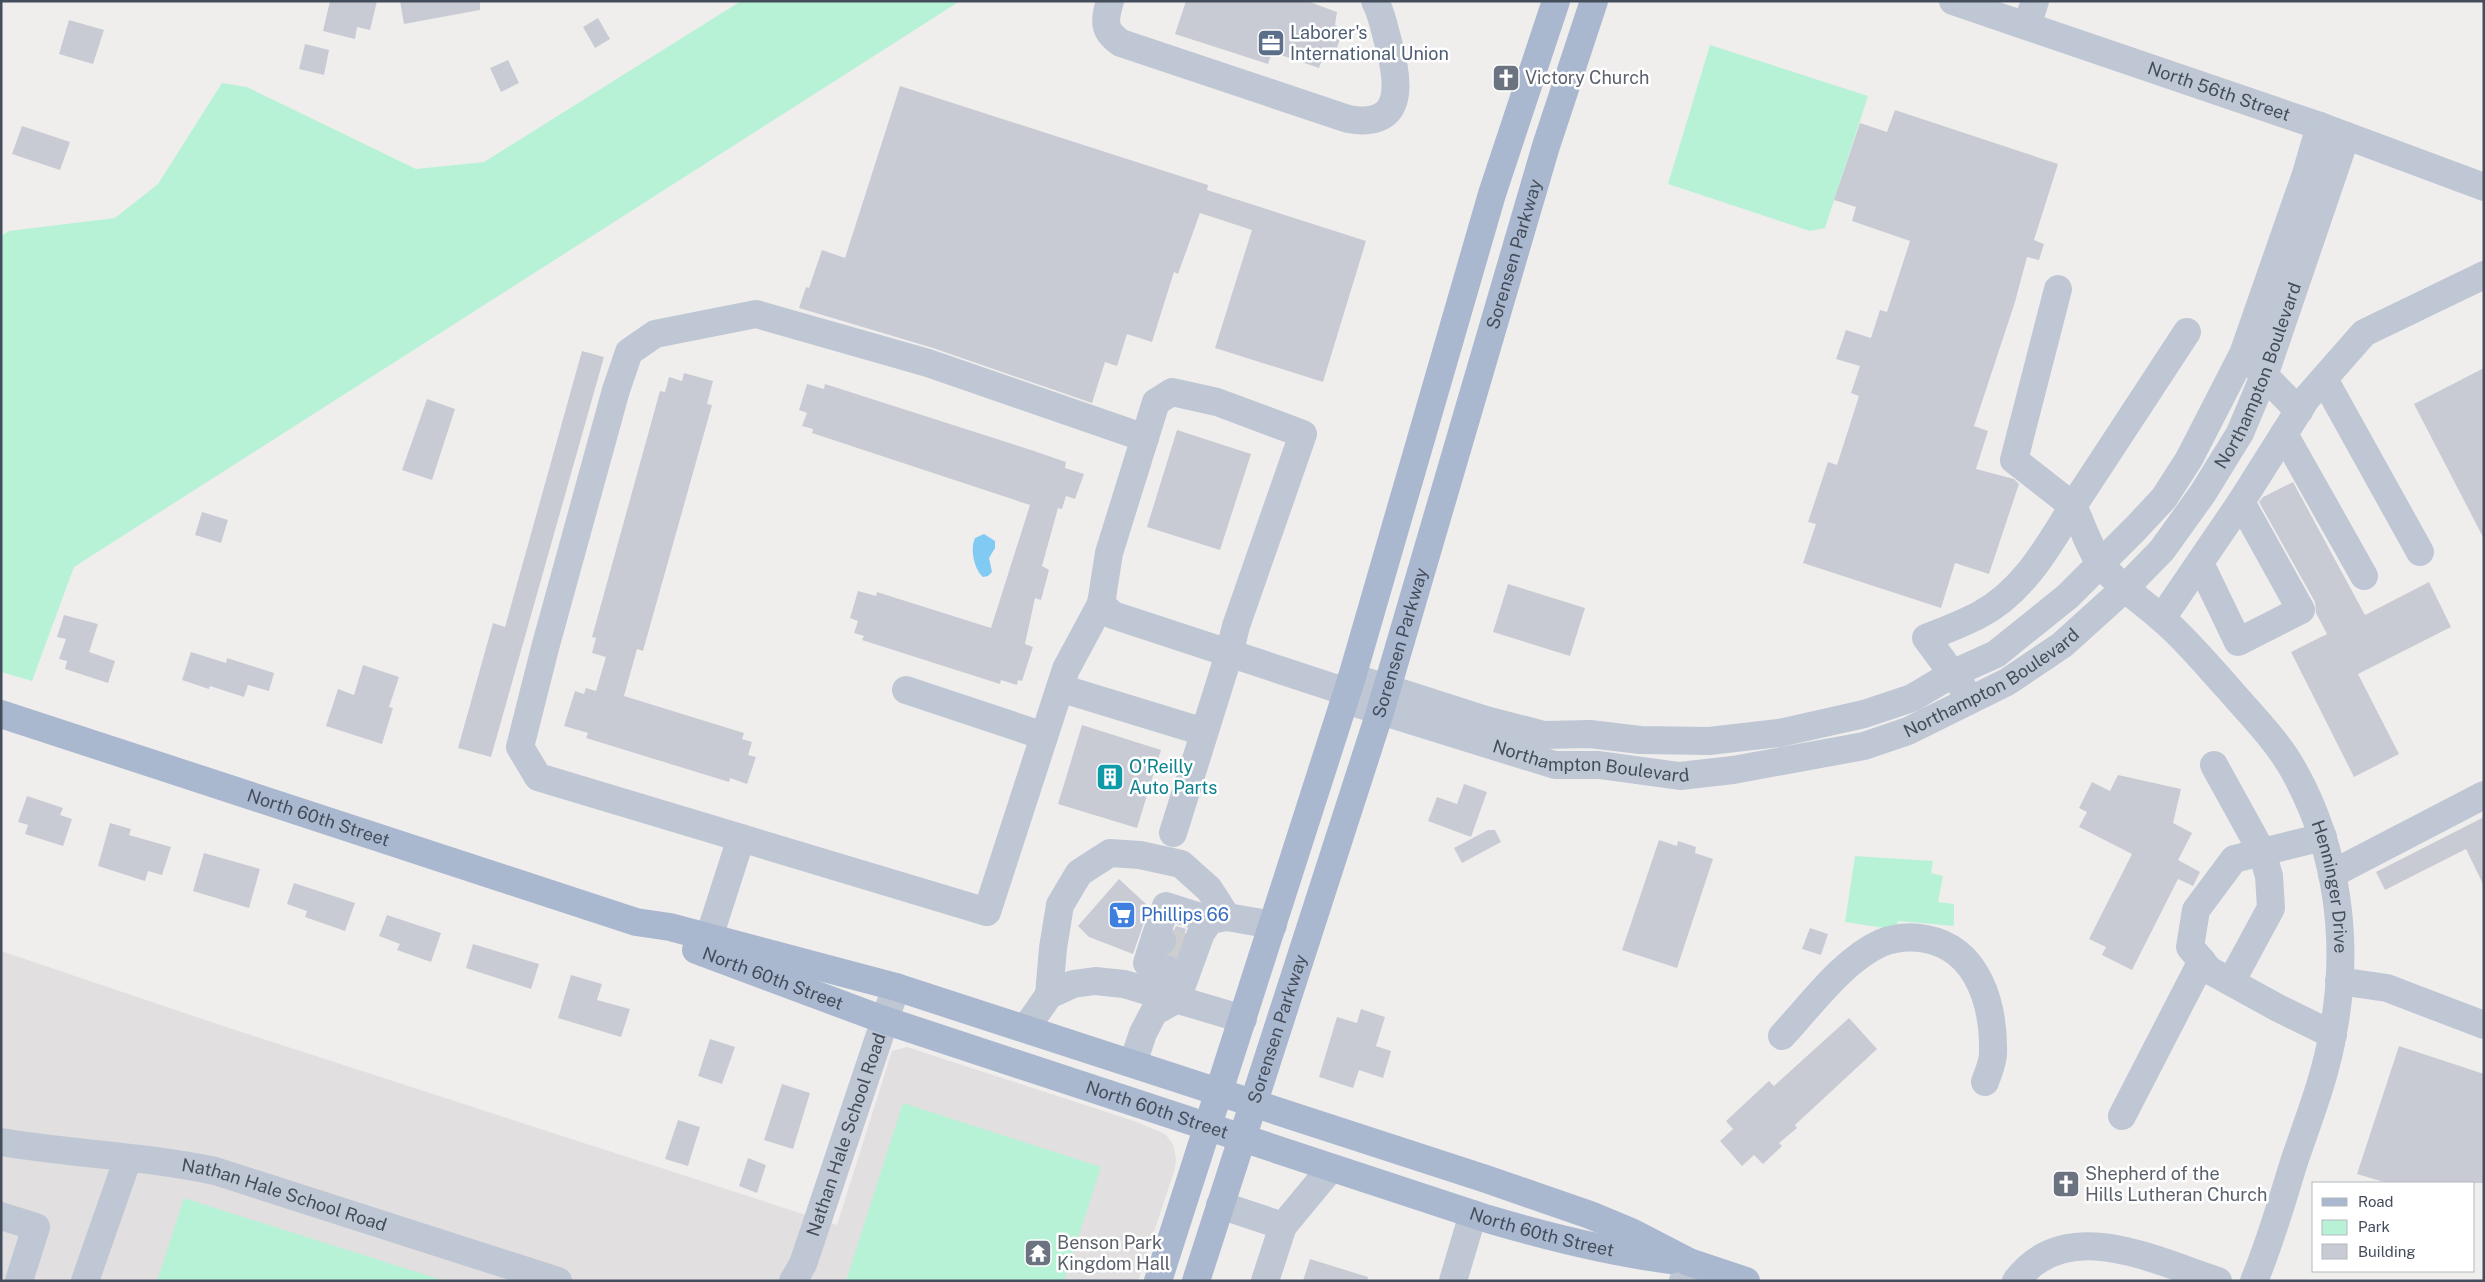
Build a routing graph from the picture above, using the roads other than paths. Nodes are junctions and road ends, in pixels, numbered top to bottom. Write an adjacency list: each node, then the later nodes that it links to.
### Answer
1 (1110, 1): 2 (street)
2 (1376, 1)
3 (1556, 1): 32 (main road, Sorensen Parkway)
4 (1594, 1): 34 (main road, Sorensen Parkway)
5 (1953, 1): 6 (street, North 56th Street)
6 (2031, 13): 7 (street, North 56th Street)
7 (2320, 126): 8 (street, North 56th Street); 13 (street, Northampton Boulevard)
8 (2346, 136): 9 (street, North 56th Street); 14 (street, Northampton Boulevard)
9 (2484, 187)
10 (2484, 276): 15 (street)
11 (2058, 289): 20 (street)
12 (2186, 332): 20 (street)
13 (2244, 354): 14 (street); 22 (street, Northampton Boulevard)
14 (2264, 376): 16 (street); 25 (street, Northampton Boulevard)
15 (2324, 379): 16 (street); 21 (street)
16 (2299, 411): 17 (street)
17 (2284, 434): 19 (street); 24 (street)
18 (1145, 438): 26 (street); 28 (street); 42 (street)
19 (2241, 502): 23 (street); 23 (street)
20 (2073, 506): 22 (street, Henninger Drive); 29 (street)
21 (2420, 552)
22 (2101, 563): 25 (street, Henninger Drive); 29 (street, Northampton Boulevard)
23 (2200, 563): 27 (street)
24 (2364, 576)
25 (2124, 589): 27 (street, Henninger Drive); 33 (street, Northampton Boulevard)
26 (1101, 604): 28 (street, Northampton Boulevard); 30 (street)
27 (2162, 618): 41 (street, Henninger Drive)
28 (1229, 654): 32 (street, Northampton Boulevard); 36 (street)
29 (1954, 674): 33 (street); 34 (street, Northampton Boulevard)
30 (1060, 688): 36 (street); 37 (street)
31 (906, 690): 37 (street)
32 (1348, 690): 34 (street, Northampton Boulevard); 46 (main road, Sorensen Parkway)
33 (1970, 699): 34 (street, Northampton Boulevard)
34 (1383, 700): 64 (main road, Sorensen Parkway)
35 (2, 717): 48 (main road, North 60th Street)
36 (1204, 732): 40 (street)
37 (1044, 736): 42 (street)
38 (2214, 765): 43 (street)
39 (2484, 795): 44 (street)
40 (1173, 832)
41 (2323, 837): 43 (street); 44 (street, Henninger Drive)
42 (741, 838): 48 (street)
43 (2262, 852): 49 (street); 51 (street)
44 (2332, 874): 50 (street, Henninger Drive)
45 (1219, 919): 46 (street); 47 (street); 47 (street); 54 (street)
46 (1273, 925): 55 (main road, Sorensen Parkway)
47 (1174, 944): 53 (street); 53 (street)
48 (707, 945): 52 (main road, North 60th Street); 56 (main road, North 60th Street)
49 (2202, 961): 51 (street); 65 (street)
50 (2340, 981): 57 (street); 59 (street, Henninger Drive)
51 (2231, 982): 59 (street)
52 (896, 987): 56 (street, Nathan Hale School Road); 58 (main road, North 60th Street)
53 (1181, 988): 54 (street); 55 (street); 61 (street)
54 (1049, 994): 58 (street)
55 (1243, 1019): 63 (main road, Sorensen Parkway)
56 (884, 1020): 66 (main road, North 60th Street); 79 (street, Nathan Hale School Road)
57 (2484, 1025)
58 (1026, 1028): 61 (main road, North 60th Street)
59 (2333, 1035): 87 (street, Henninger Drive)
60 (1782, 1036): 62 (street)
61 (1133, 1063): 63 (main road, North 60th Street)
62 (1985, 1082)
63 (1219, 1091): 64 (main road, North 60th Street); 66 (main road, Sorensen Parkway)
64 (1253, 1103): 67 (main road, Sorensen Parkway); 75 (main road, North 60th Street)
65 (2122, 1116)
66 (1208, 1128): 67 (main road, North 60th Street); 80 (main road, Sorensen Parkway)
67 (1241, 1139): 70 (main road, North 60th Street); 71 (main road, Sorensen Parkway)
68 (1, 1142): 69 (street, Nathan Hale School Road)
69 (128, 1158): 77 (street); 78 (street, Nathan Hale School Road)
70 (1331, 1168): 72 (main road, North 60th Street); 74 (street)
71 (1220, 1205): 74 (street); 81 (main road, Sorensen Parkway)
72 (1473, 1214): 75 (main road, North 60th Street); 83 (street)
73 (1, 1216): 76 (street)
74 (1283, 1226): 82 (street)
75 (1686, 1272): 84 (main road, North 60th Street)
76 (19, 1281)
77 (85, 1281)
78 (558, 1281)
79 (793, 1281)
80 (1158, 1281)
81 (1196, 1281)
82 (1265, 1281)
83 (1453, 1281)
84 (1746, 1281)
85 (2016, 1281): 86 (street)
86 (2218, 1281)
87 (2254, 1281)

